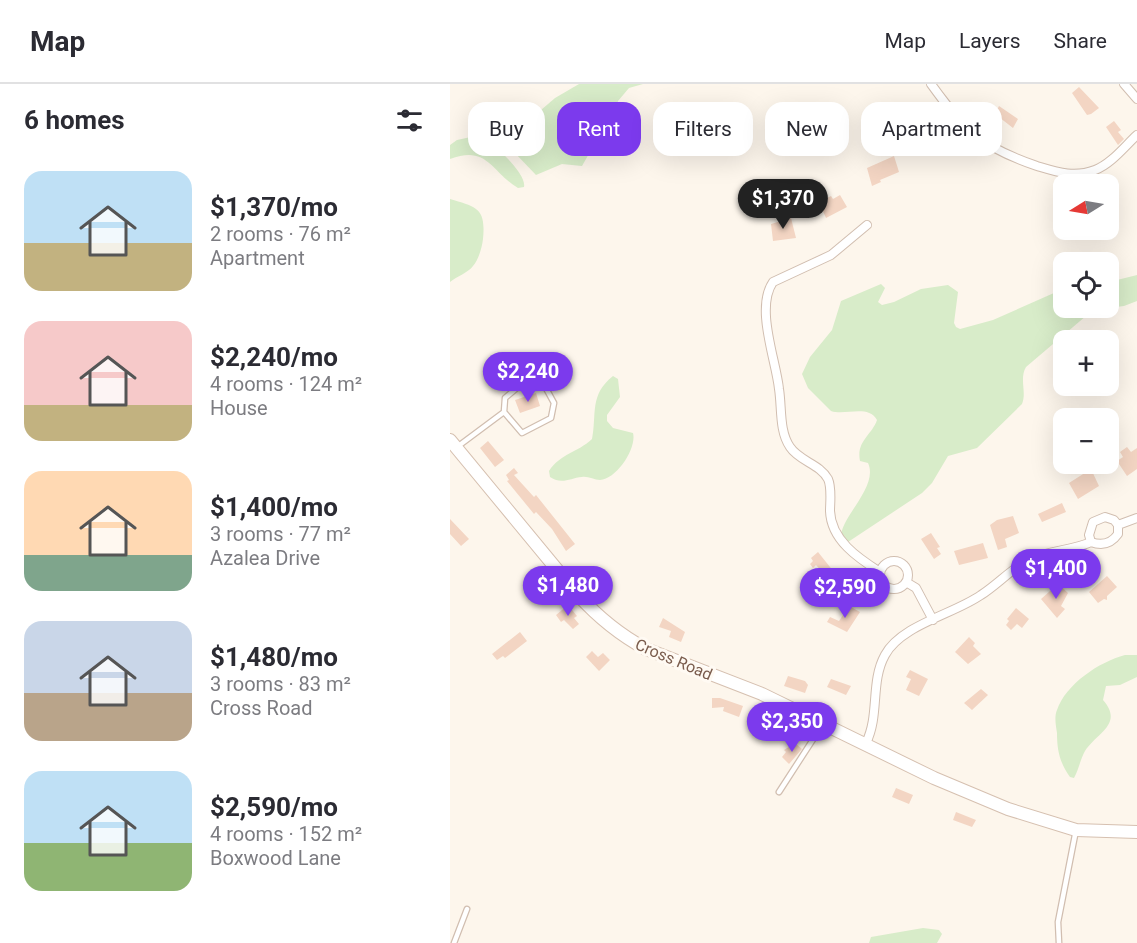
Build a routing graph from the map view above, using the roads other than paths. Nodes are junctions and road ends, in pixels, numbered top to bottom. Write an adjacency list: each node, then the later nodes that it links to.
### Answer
1 (931, 84): 4 (street)
2 (1124, 84): 3 (street)
3 (1137, 99)
4 (1137, 135)
5 (867, 225): 11 (street)
6 (504, 412): 6 (lane); 7 (lane)
7 (453, 444): 14 (street, Cross Road)
8 (1137, 518): 9 (street)
9 (1118, 525): 10 (street); 10 (street)
10 (1091, 542): 13 (street)
11 (880, 572): 12 (street); 12 (street)
12 (906, 582): 13 (street)
13 (933, 620): 15 (street)
14 (824, 723): 15 (street, Cross Road); 16 (lane)
15 (866, 743): 17 (street, Cross Road)
16 (779, 792)
17 (1076, 830): 18 (street, Cross Road); 21 (lane)
18 (1137, 832)
19 (467, 909): 20 (lane)
20 (454, 943)
21 (1059, 943)

